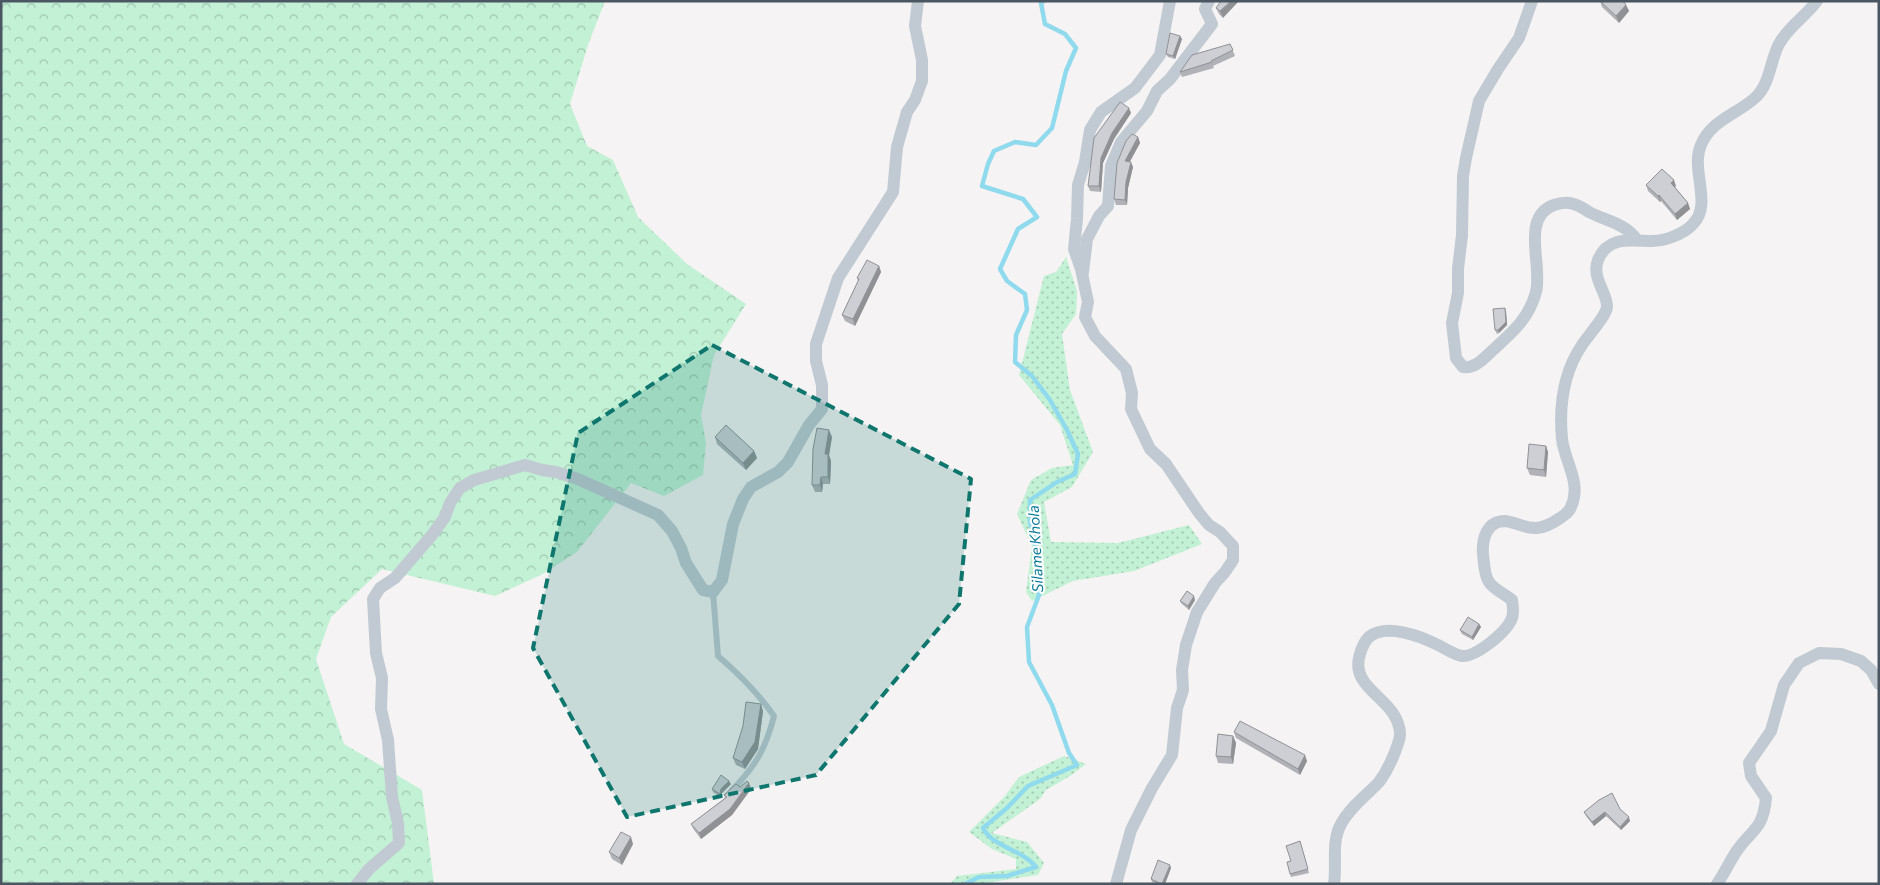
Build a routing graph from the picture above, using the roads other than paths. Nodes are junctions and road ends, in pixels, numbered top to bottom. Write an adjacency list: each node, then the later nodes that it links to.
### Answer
1 (918, 1): 8 (street)
2 (1170, 1): 7 (street)
3 (1209, 1): 7 (street)
4 (1532, 1): 6 (street)
5 (1816, 1): 6 (street)
6 (1638, 240): 13 (street)
7 (1082, 276): 12 (street)
8 (713, 592): 10 (lane); 11 (street)
9 (1879, 684): 14 (street)
10 (726, 796)
11 (357, 884)
12 (1116, 884)
13 (1334, 884)
14 (1717, 884)

